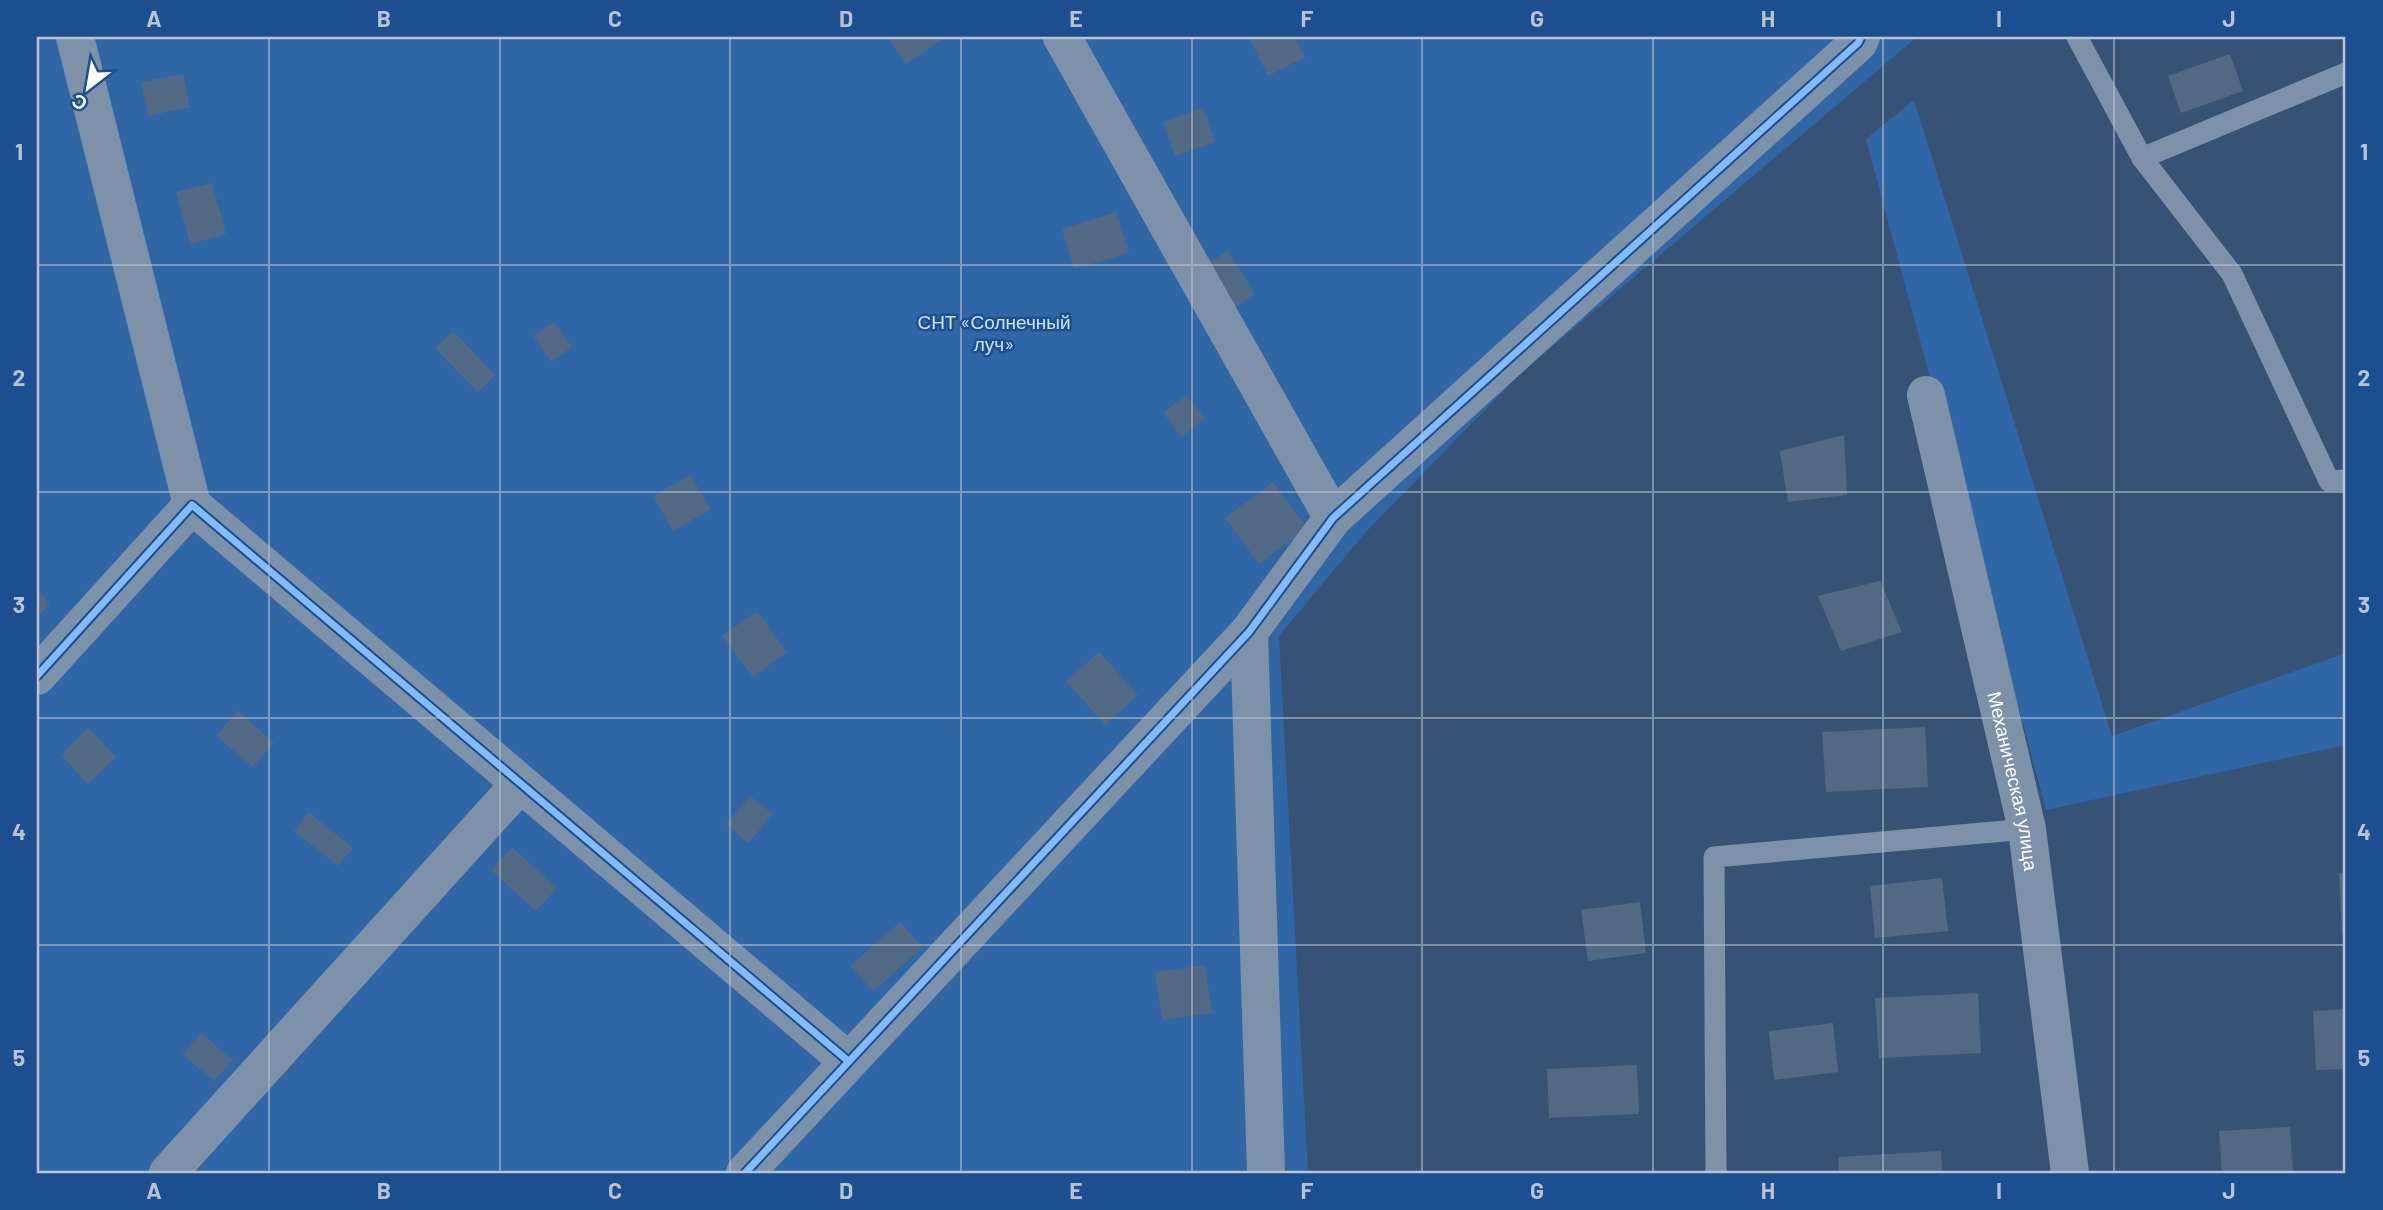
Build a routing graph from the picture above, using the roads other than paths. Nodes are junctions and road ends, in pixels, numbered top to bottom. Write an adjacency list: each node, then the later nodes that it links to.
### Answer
1 (75, 37): 9 (street)
2 (1062, 37): 10 (street)
3 (1861, 37): 10 (street)
4 (2077, 37): 6 (lane)
5 (2346, 73): 6 (lane)
6 (2141, 158): 8 (lane)
7 (1926, 395): 14 (street, Механическая улица)
8 (2346, 480)
9 (192, 505): 12 (street); 13 (street)
10 (1333, 518): 11 (street)
11 (1249, 632): 15 (street); 18 (street)
12 (37, 676)
13 (520, 783): 15 (street); 16 (street)
14 (2028, 830): 19 (lane); 20 (street, Механическая улица)
15 (848, 1060): 17 (street)
16 (168, 1173)
17 (744, 1173)
18 (1266, 1173)
19 (1716, 1173)
20 (2070, 1173)

